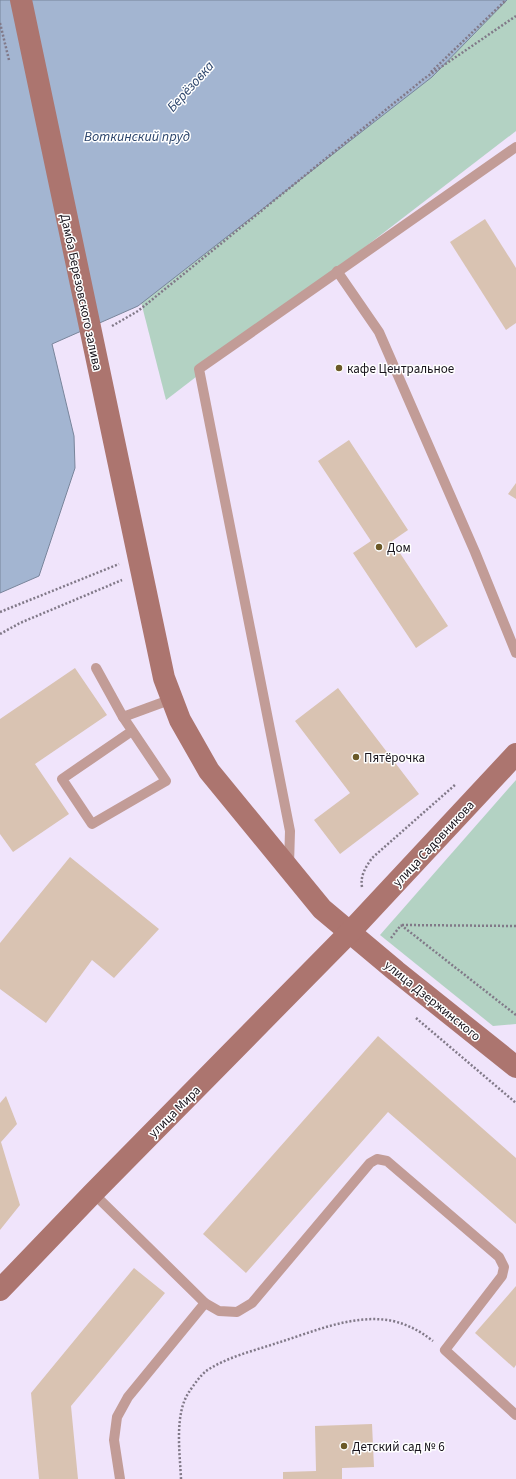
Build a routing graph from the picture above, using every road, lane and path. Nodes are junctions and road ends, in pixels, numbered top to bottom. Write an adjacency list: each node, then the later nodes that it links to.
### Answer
1 (21, 0): 9 (main road, Дамба Березовского залива)
2 (506, 0): 4 (path)
3 (516, 16): 4 (path)
4 (426, 78): 7 (path)
5 (516, 147): 6 (lane)
6 (337, 271): 12 (lane); 19 (lane)
7 (107, 329)
8 (123, 562): 10 (path)
9 (136, 581): 11 (path); 14 (main road, Дамба Березовского залива)
10 (0, 612)
11 (0, 634)
12 (516, 653)
13 (96, 668): 15 (lane)
14 (172, 699): 15 (lane); 19 (main road, улица Дзержинского)
15 (123, 718): 16 (lane)
16 (132, 731): 16 (lane)
17 (516, 754): 22 (main road, улица Садовникова)
18 (458, 782): 20 (path)
19 (288, 869): 22 (main road, улица Дзержинского)
20 (366, 892)
21 (516, 926): 24 (path)
22 (349, 933): 25 (main road, улица Дзержинского); 27 (main road, улица Мира)
23 (411, 1013): 26 (path)
24 (516, 1014)
25 (516, 1067)
26 (516, 1103)
27 (93, 1194): 28 (main road, улица Мира); 29 (lane)
28 (0, 1290)
29 (205, 1304): 30 (lane); 32 (lane)
30 (445, 1350): 31 (lane); 33 (path)
31 (516, 1414)
32 (120, 1479)
33 (182, 1479)

